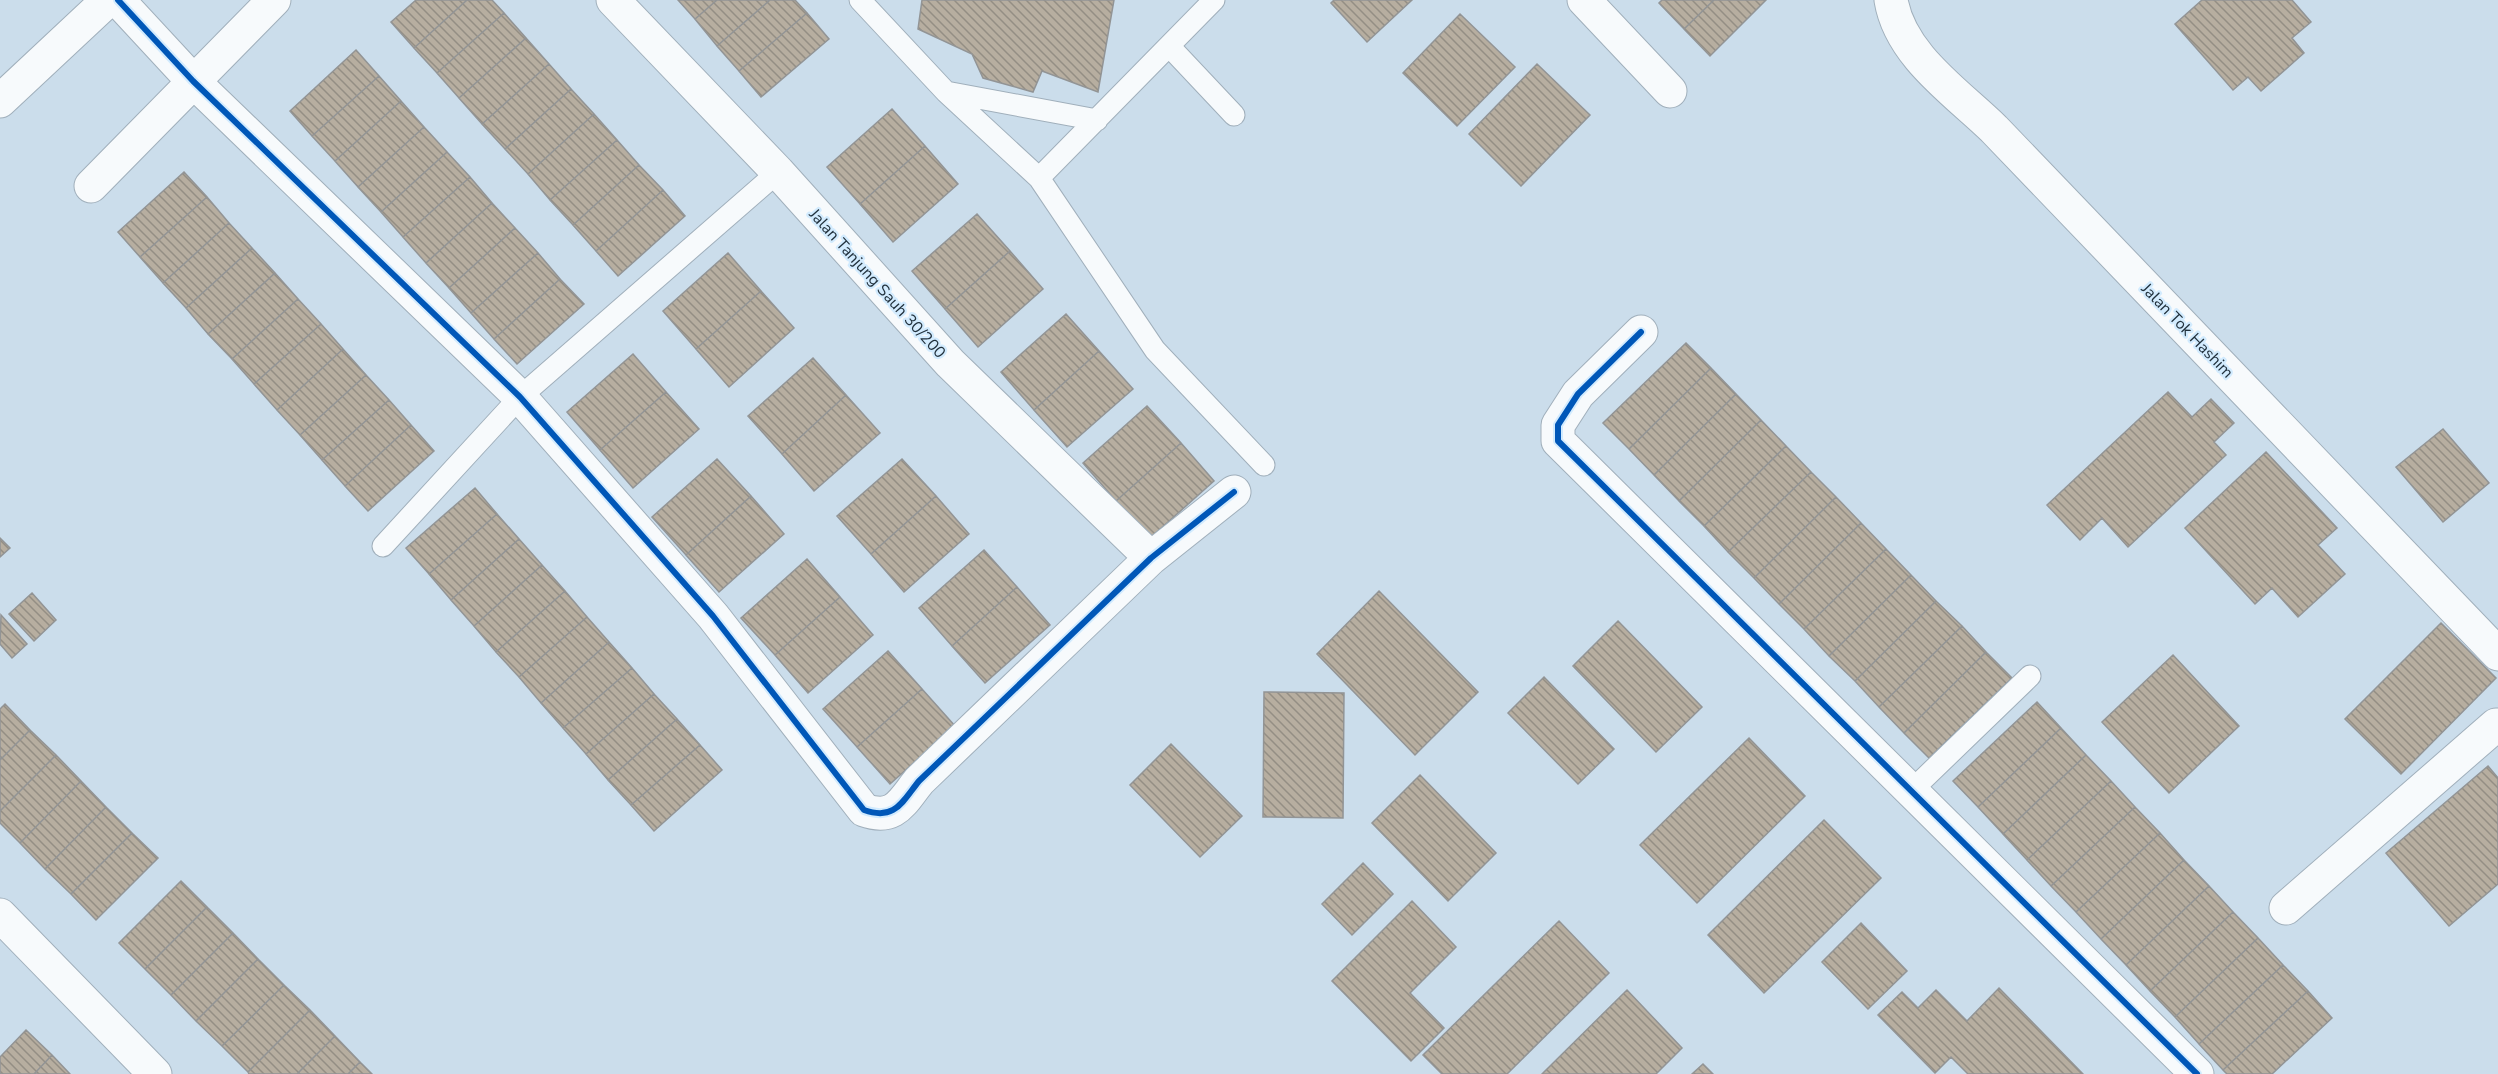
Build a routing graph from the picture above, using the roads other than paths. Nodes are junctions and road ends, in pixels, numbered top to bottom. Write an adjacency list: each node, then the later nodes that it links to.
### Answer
1 (108, 0): 13 (street)
2 (118, 0): 10 (street)
3 (274, 0): 10 (street)
4 (613, 0): 16 (street, Jalan Tanjung Sauh 30/200)
5 (861, 0): 12 (lane)
6 (1214, 0): 9 (lane)
7 (1584, 0): 11 (street)
8 (1891, 0): 25 (street, Jalan Tok Hashim)
9 (1169, 46): 14 (lane); 15 (lane)
10 (193, 81): 18 (street); 20 (street)
11 (1670, 91)
12 (946, 92): 15 (lane); 17 (lane)
13 (0, 101)
14 (1234, 115)
15 (1097, 120): 17 (lane)
16 (778, 172): 20 (lane); 24 (street, Jalan Tanjung Sauh 30/200)
17 (1039, 178): 21 (lane)
18 (91, 186)
19 (1641, 332): 28 (street)
20 (520, 397): 23 (lane); 24 (street)
21 (1264, 465)
22 (1234, 492): 24 (street)
23 (383, 546)
24 (1151, 558)
25 (2498, 654)
26 (2030, 676): 28 (lane)
27 (2497, 725): 29 (street)
28 (1911, 791): 32 (street)
29 (2286, 908)
30 (0, 915): 31 (street)
31 (155, 1074)
32 (2197, 1074)

